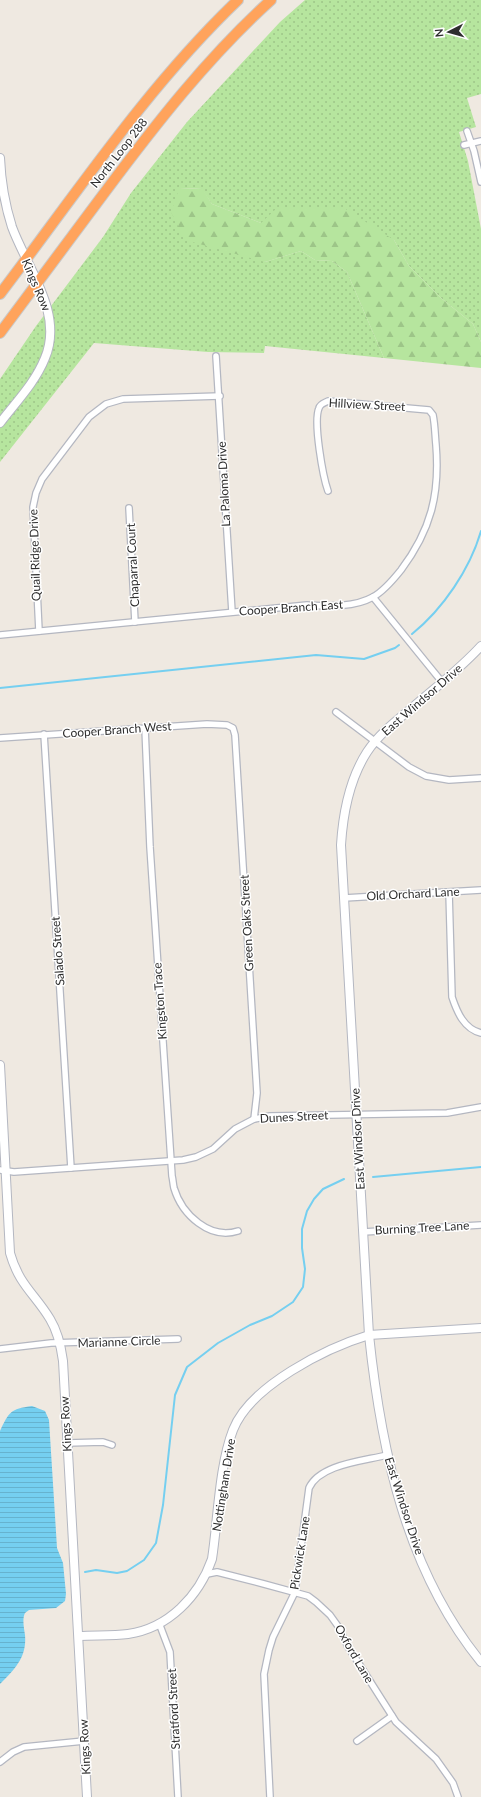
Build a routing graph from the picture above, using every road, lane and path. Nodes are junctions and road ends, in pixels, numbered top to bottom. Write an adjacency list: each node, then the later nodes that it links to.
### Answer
1 (238, 0): 10 (highway, North Loop 288)
2 (271, 0): 11 (highway, North Loop 288)
3 (467, 131): 5 (street)
4 (481, 141): 5 (street)
5 (472, 143): 6 (street); 9 (street)
6 (464, 144)
7 (0, 158): 8 (street, Kings Row)
8 (0, 163): 10 (street, Kings Row)
9 (481, 182)
10 (26, 260): 11 (street, Kings Row); 12 (highway, North Loop 288)
11 (37, 283): 13 (highway, North Loop 288); 17 (street, Kings Row)
12 (0, 294)
13 (0, 333)
14 (216, 356): 15 (street, La Paloma Drive)
15 (220, 396): 21 (street, La Paloma Drive); 23 (street, Quail Ridge Drive)
16 (428, 410): 18 (street, Hillview Street); 20 (street, Cooper Branch East)
17 (0, 423)
18 (328, 491)
19 (129, 508): 22 (street, Chaparral Court)
20 (373, 597): 21 (street, Cooper Branch East); 26 (street)
21 (232, 612): 22 (street, Cooper Branch East)
22 (136, 622): 23 (street, Cooper Branch East)
23 (39, 631): 24 (street, Cooper Branch East)
24 (0, 635)
25 (481, 646): 26 (street, East Windsor Drive)
26 (442, 682): 32 (street, East Windsor Drive)
27 (336, 712): 32 (street)
28 (145, 728): 29 (street, Cooper Branch West); 30 (street, Cooper Branch West); 42 (street, Kingston Trace)
29 (233, 728): 41 (street, Green Oaks Street)
30 (44, 734): 31 (street, Cooper Branch West); 43 (street, Salado Street)
31 (0, 738)
32 (375, 742): 33 (street); 36 (street, East Windsor Drive)
33 (481, 778)
34 (481, 890): 35 (street, Old Orchard Lane)
35 (449, 892): 36 (street, Old Orchard Lane); 37 (street)
36 (344, 898): 40 (street, East Windsor Drive)
37 (481, 1033)
38 (0, 1065): 44 (street, Kings Row)
39 (481, 1107): 40 (street, Dunes Street)
40 (356, 1115): 41 (street, Dunes Street); 47 (street, East Windsor Drive)
41 (254, 1119): 42 (street, Dunes Street)
42 (170, 1162): 43 (street, Dunes Street); 46 (street, Kingston Trace)
43 (71, 1168): 44 (street, Dunes Street)
44 (3, 1171): 51 (street, Kings Row)
45 (481, 1225): 47 (street, Burning Tree Lane)
46 (238, 1231)
47 (363, 1232): 49 (street, East Windsor Drive)
48 (481, 1328): 49 (street, Nottingham Drive)
49 (369, 1335): 55 (street, East Windsor Drive); 56 (street, Nottingham Drive)
50 (178, 1339): 51 (street, Marianne Circle)
51 (60, 1344): 52 (street, Marianne Circle); 53 (street, Kings Row)
52 (0, 1349)
53 (67, 1443): 54 (street); 59 (street, Kings Row)
54 (112, 1445)
55 (387, 1455): 57 (street, Pickwick Lane); 60 (street, East Windsor Drive)
56 (207, 1574): 57 (street, Oxford Lane); 58 (street, Nottingham Drive)
57 (295, 1592): 61 (street, Oxford Lane); 67 (street, Pickwick Lane)
58 (159, 1623): 59 (street, Nottingham Drive); 66 (street, Stratford Street)
59 (79, 1636): 62 (street, Kings Row)
60 (481, 1662)
61 (392, 1716): 63 (street); 68 (street, Oxford Lane)
62 (84, 1741): 64 (street); 65 (street, Kings Row)
63 (357, 1741)
64 (0, 1762)
65 (87, 1797)
66 (178, 1797)
67 (270, 1797)
68 (458, 1797)

